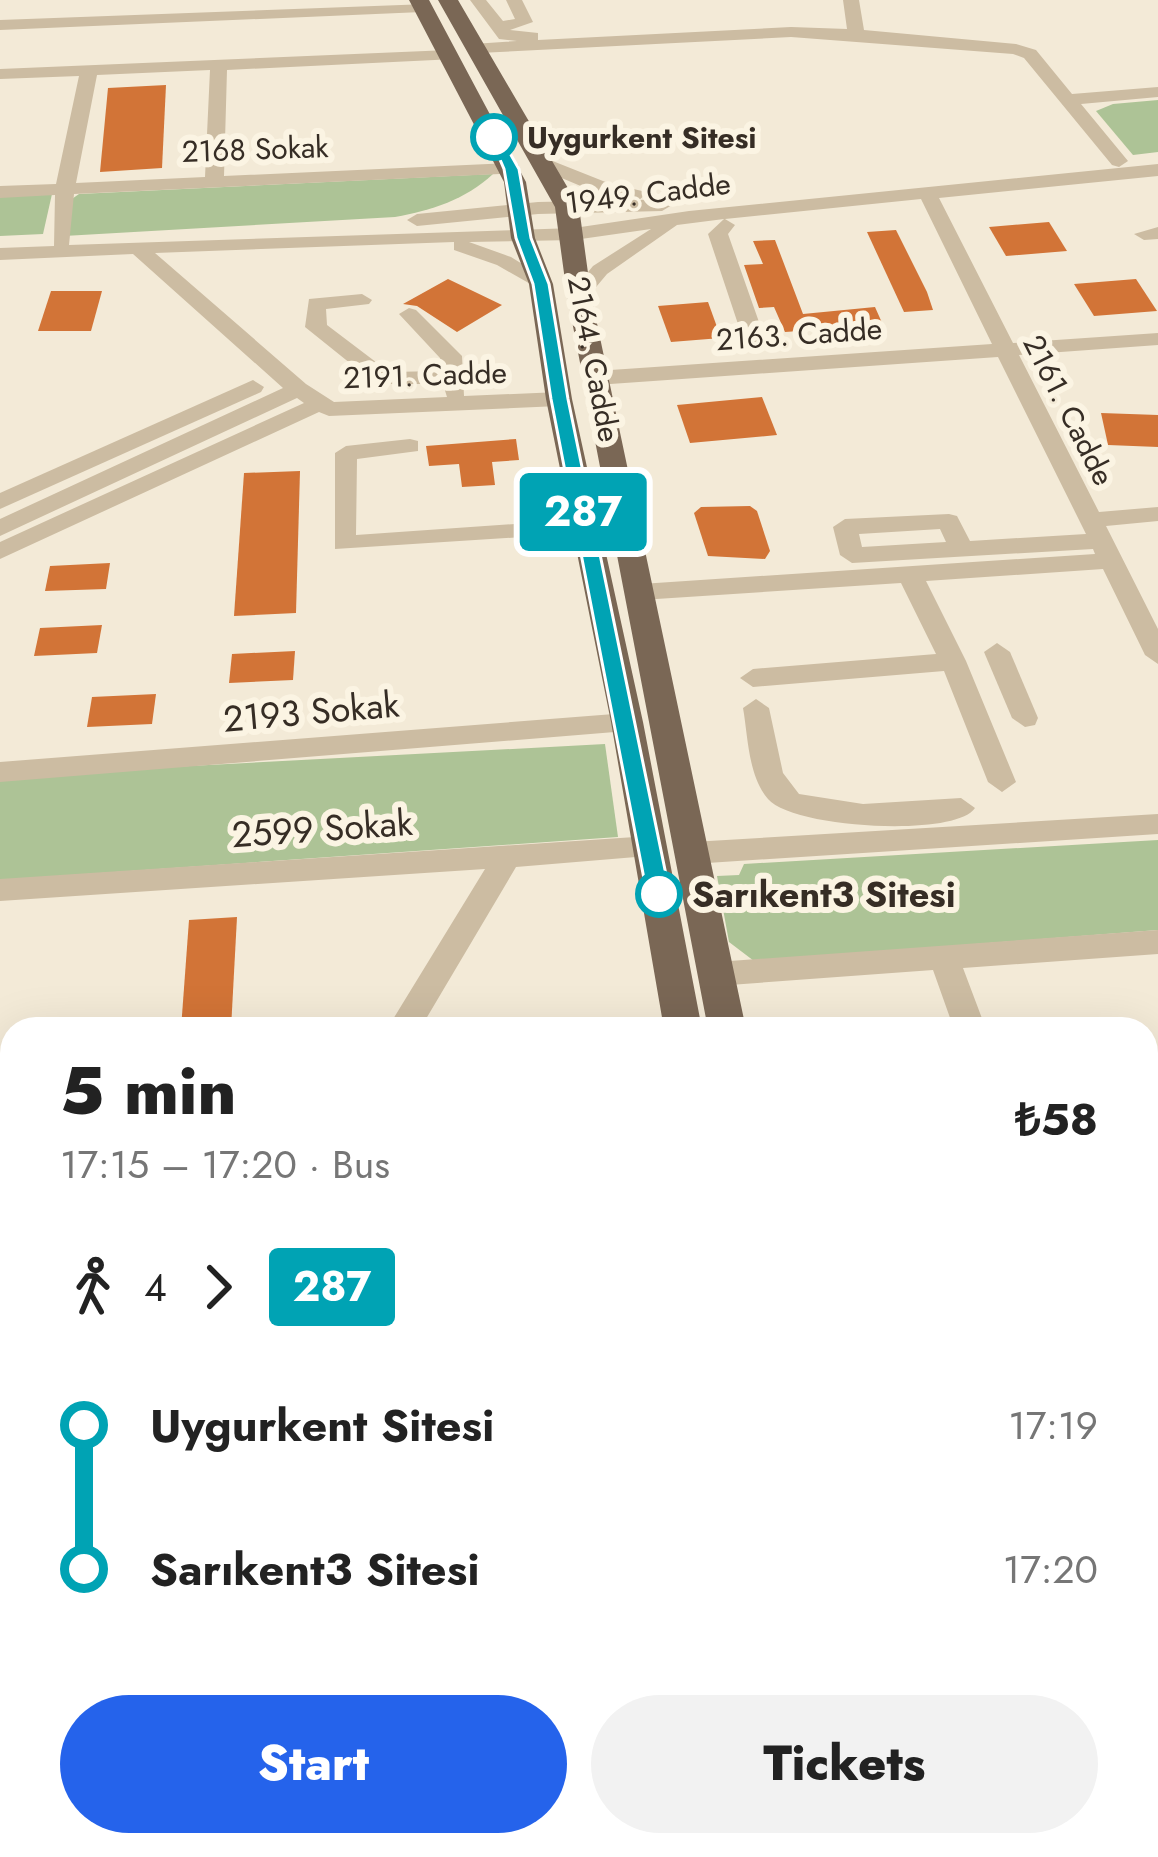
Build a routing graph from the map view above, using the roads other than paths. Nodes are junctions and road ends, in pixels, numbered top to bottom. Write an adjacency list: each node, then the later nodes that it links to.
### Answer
1 (478, 0): 9 (street)
2 (514, 0): 9 (street)
3 (851, 0): 7 (street)
4 (430, 2): 8 (street); 9 (main road, 2164. Cadde); 10 (main road, 2164. Cadde)
5 (742, 22): 9 (street)
6 (0, 25): 8 (street)
7 (856, 34): 9 (street); 15 (street)
8 (309, 38): 10 (street); 11 (street)
9 (488, 38): 18 (main road, 2164. Cadde)
10 (449, 55): 18 (main road, 2164. Cadde)
11 (219, 65): 12 (street); 20 (street)
12 (89, 71): 13 (street); 21 (street)
13 (0, 74)
14 (1158, 92): 15 (street)
15 (1072, 99): 17 (street)
16 (1158, 157): 17 (street, 1949. Cadde)
17 (1119, 161): 24 (street, 1949. Cadde)
18 (526, 165): 20 (street, 2168 Sokak); 24 (street); 25 (street); 26 (main road, 2164. Cadde); 27 (main road, 2164. Cadde)
19 (1158, 170): 23 (street)
20 (214, 180): 21 (street, 2168 Sokak)
21 (65, 188): 22 (street, 2168 Sokak); 29 (street)
22 (0, 192)
23 (920, 198): 24 (street); 39 (street, 2161. Cadde)
24 (709, 215): 26 (street, 1949. Cadde); 34 (street); 37 (street)
25 (424, 219): 27 (street, 1949. Cadde); 29 (street, 1949. Cadde)
26 (571, 221): 27 (street, 1949. Cadde); 34 (main road, 2164. Cadde)
27 (520, 224): 28 (street, 1949. Cadde); 33 (main road, 2164. Cadde)
28 (407, 237): 31 (street, 1949. Cadde); 33 (street)
29 (62, 242): 30 (street, 1949. Cadde)
30 (0, 245)
31 (137, 247): 32 (street, 1949. Cadde); 43 (street, 2191. Cadde)
32 (0, 254)
33 (541, 284): 44 (main road, 2164. Cadde)
34 (579, 296): 41 (main road, 2164. Cadde)
35 (362, 300): 40 (street)
36 (410, 314): 40 (street)
37 (754, 338)
38 (1158, 339): 39 (street, 2163. Cadde)
39 (1006, 350): 41 (street, 2163. Cadde); 51 (street, 2161. Cadde)
40 (454, 377): 45 (street)
41 (596, 378): 55 (main road, 2164. Cadde)
42 (254, 387): 47 (street)
43 (308, 397): 45 (street, 2191. Cadde); 50 (street); 53 (street)
44 (560, 399): 45 (street, 2191. Cadde); 49 (main road, 2164. Cadde)
45 (457, 405)
46 (410, 446): 49 (street)
47 (0, 502)
48 (1158, 514): 51 (street)
49 (586, 526): 64 (main road, 2164. Cadde)
50 (0, 528)
51 (1101, 540): 52 (street); 54 (street); 57 (street, 2161. Cadde)
52 (961, 549)
53 (0, 551)
54 (910, 575): 55 (street); 58 (street)
55 (641, 592): 71 (main road, 2164. Cadde)
56 (997, 652): 60 (street)
57 (1158, 655)
58 (952, 661): 59 (street); 61 (street)
59 (753, 678)
60 (1011, 684): 61 (street); 63 (street)
61 (964, 688): 66 (street)
62 (755, 708): 69 (street)
63 (1025, 718)
64 (627, 722): 65 (street, 2193 Sokak); 70 (main road, 2164. Cadde)
65 (0, 772)
66 (1002, 782)
67 (961, 808): 69 (street)
68 (1158, 824): 69 (street)
69 (910, 827): 71 (street)
70 (650, 847): 72 (street, 2599 Sokak); 78 (main road, 2164. Cadde)
71 (692, 853): 76 (main road, 2164. Cadde)
72 (509, 854): 73 (street, 2599 Sokak); 77 (street)
73 (0, 890)
74 (1158, 943): 75 (street)
75 (944, 958): 76 (street); 80 (street)
76 (716, 974): 79 (main road, 2164. Cadde)
77 (410, 1017)
78 (681, 1017)
79 (725, 1017)
80 (966, 1017)

